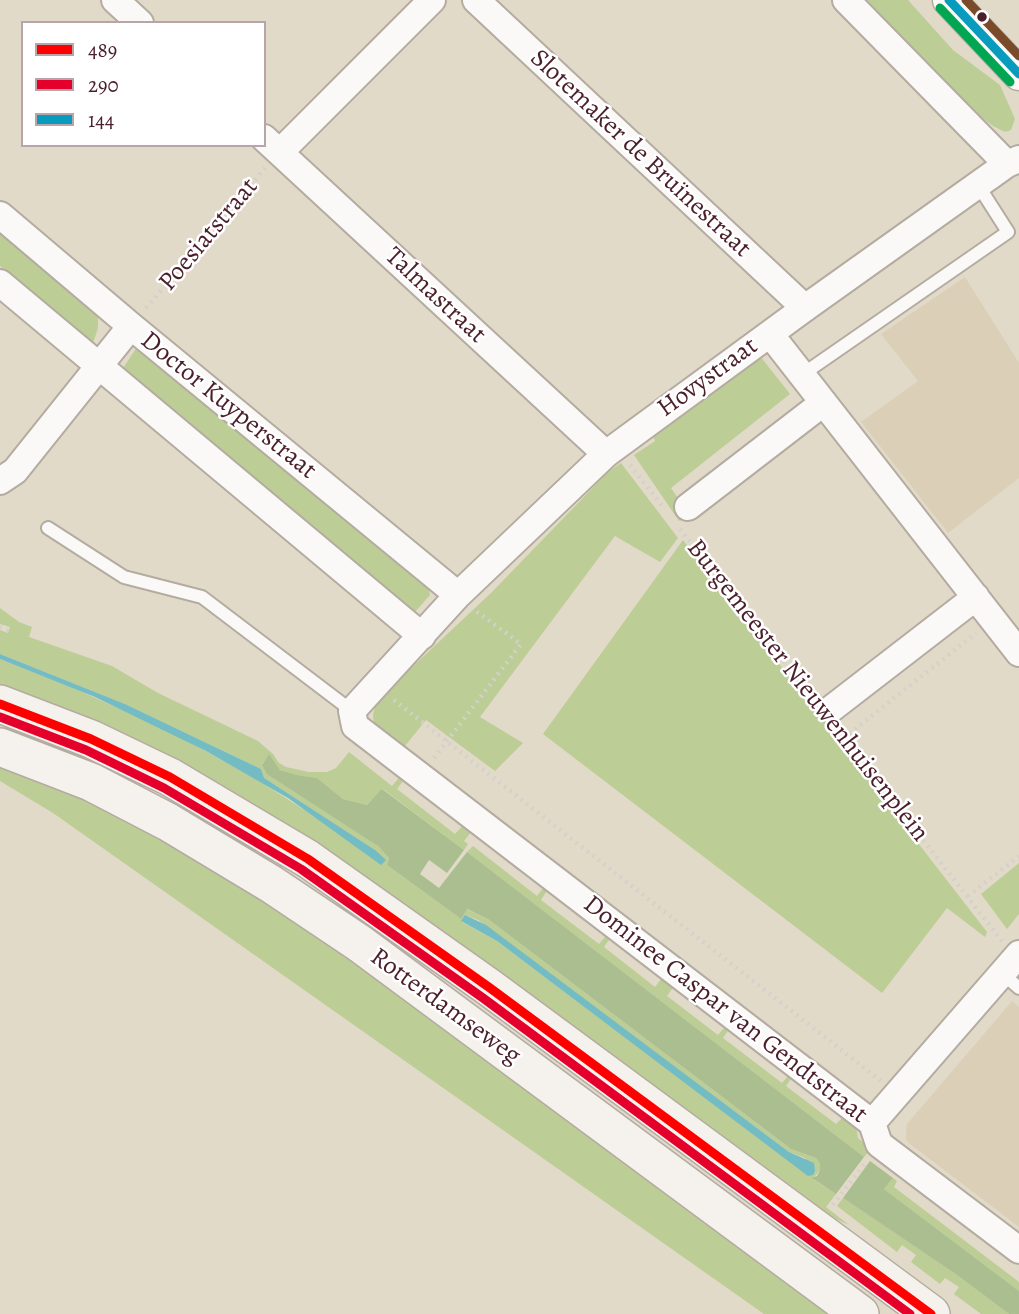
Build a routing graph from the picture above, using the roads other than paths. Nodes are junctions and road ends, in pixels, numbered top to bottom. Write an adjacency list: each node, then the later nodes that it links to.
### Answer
1 (116, 0): 6 (street)
2 (432, 0): 8 (street)
3 (476, 0): 13 (street, Slotemaker de Bruïnestraat)
4 (846, 0): 9 (street)
5 (950, 0): 7 (street)
6 (138, 21)
7 (1019, 74)
8 (272, 145): 19 (street, Talmastraat)
9 (1013, 162): 10 (street, Hovystraat)
10 (978, 185): 13 (street, Hovystraat); 17 (lane)
11 (0, 215): 14 (street, Doctor Kuyperstraat)
12 (0, 284): 16 (street, Doctor Kuyperstraat)
13 (805, 308): 15 (street, Hovystraat)
14 (131, 326): 16 (street); 23 (street, Doctor Kuyperstraat)
15 (770, 334): 17 (street); 19 (street, Hovystraat)
16 (100, 365): 20 (street); 25 (street, Doctor Kuyperstraat)
17 (803, 374): 18 (street)
18 (823, 403): 21 (street); 24 (street)
19 (606, 454): 23 (street, Hovystraat)
20 (0, 481)
21 (688, 507)
22 (48, 528): 28 (lane)
23 (458, 595): 25 (street, Hovystraat)
24 (976, 597): 26 (street); 29 (street)
25 (422, 636): 28 (street, Hovystraat)
26 (1019, 653)
27 (0, 704): 35 (main road, Rotterdamseweg)
28 (352, 711): 32 (street, Dominee Caspar van Gendtstraat)
29 (828, 714)
30 (0, 747): 34 (main road, Rotterdamseweg)
31 (1014, 969): 32 (street)
32 (876, 1133): 33 (street, Dominee Caspar van Gendtstraat)
33 (1019, 1250)
34 (860, 1314)
35 (930, 1314)

